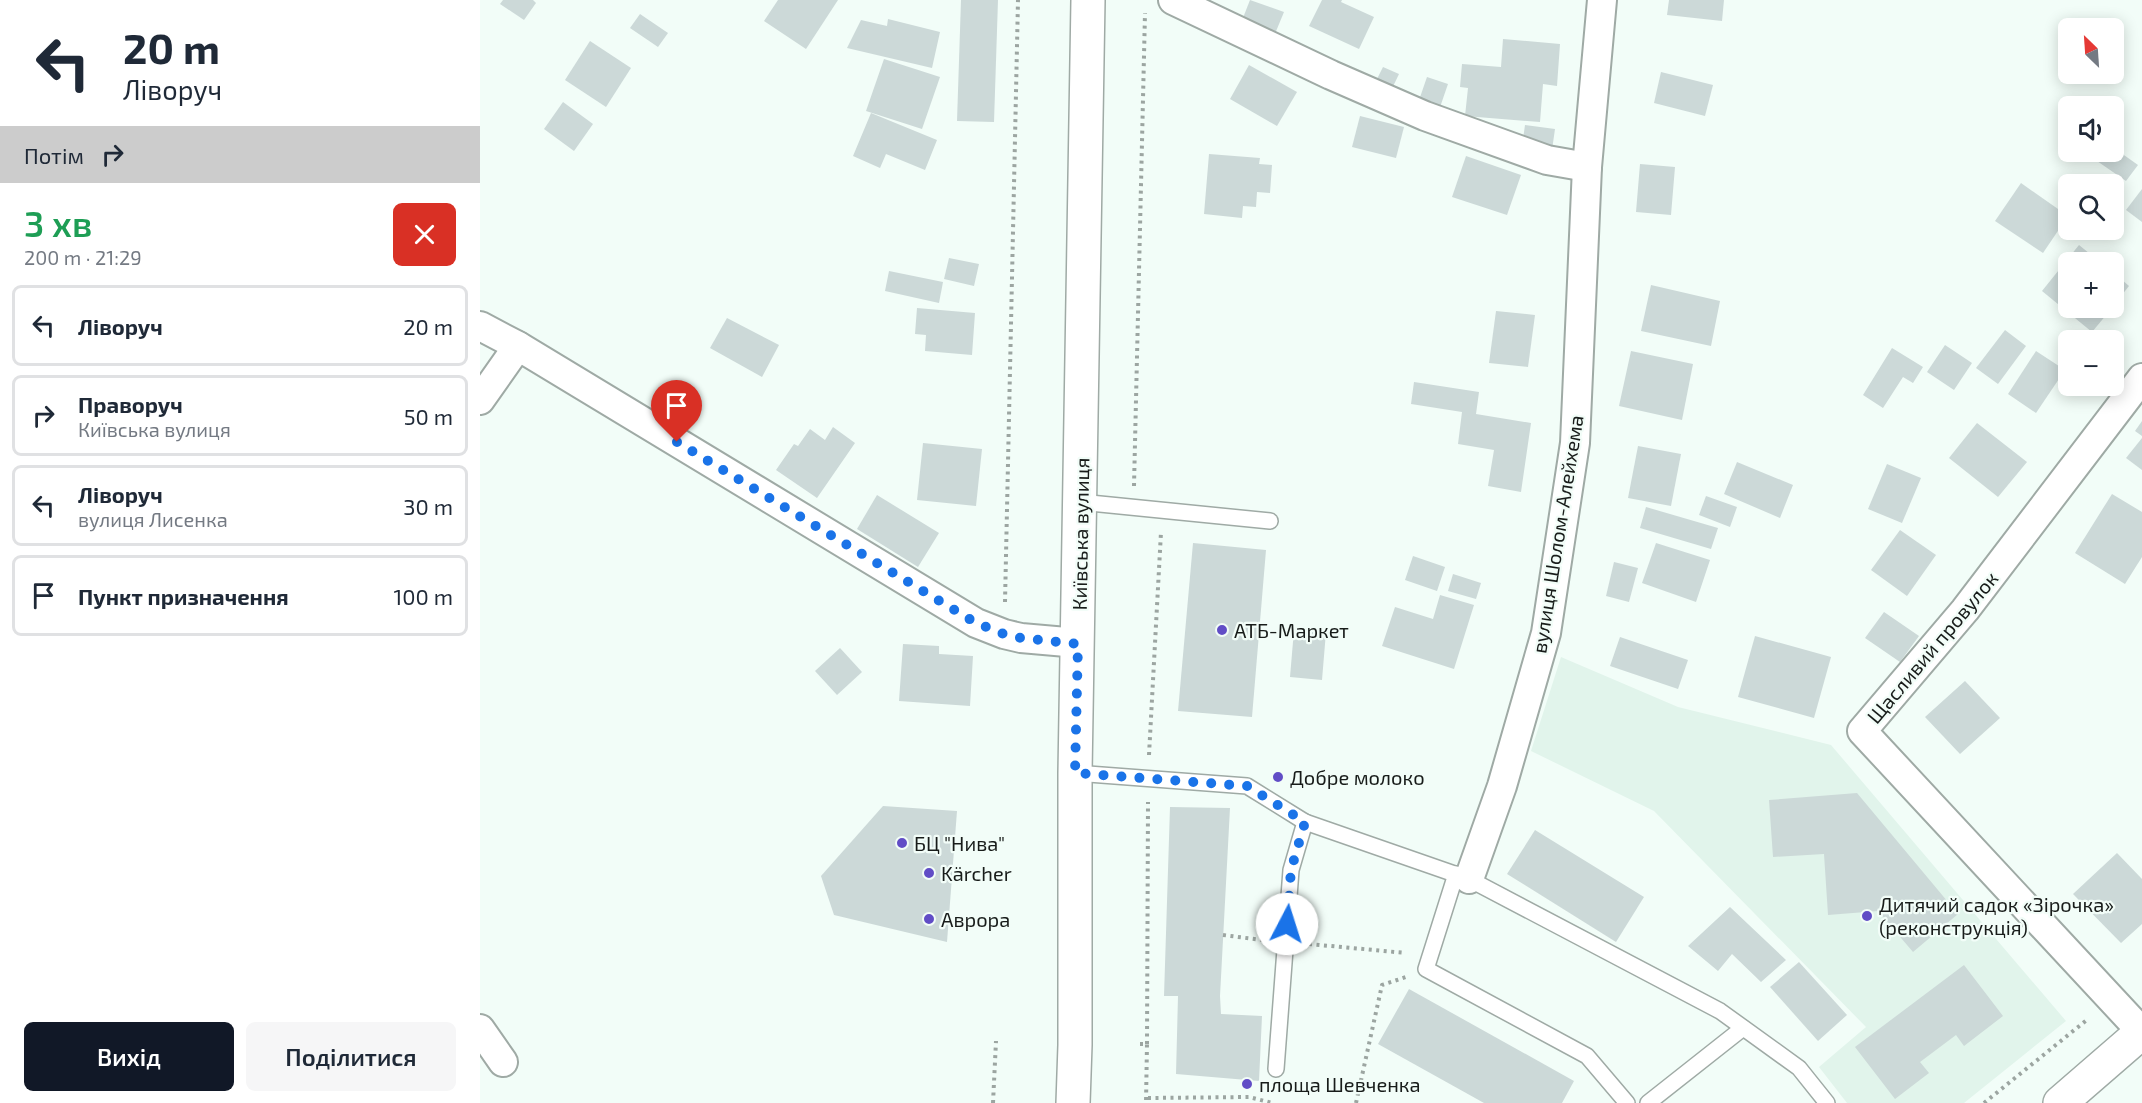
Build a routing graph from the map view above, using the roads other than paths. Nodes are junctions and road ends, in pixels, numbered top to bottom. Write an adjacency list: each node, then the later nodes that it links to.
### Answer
1 (1088, 0): 9 (main road, Київська вулиця)
2 (1173, 0): 4 (street)
3 (1602, 0): 4 (street, вулиця Шолом-Алейхема)
4 (1587, 167): 14 (street, вулиця Шолом-Алейхема)
5 (480, 326): 6 (street)
6 (518, 346): 8 (street); 11 (street)
7 (2142, 378): 17 (street, Щасливий провулок)
8 (480, 400)
9 (1080, 502): 10 (lane); 11 (main road, Київська вулиця)
10 (1270, 521)
11 (1078, 644): 12 (main road, Київська вулиця)
12 (1075, 773): 13 (lane); 20 (main road, Київська вулиця)
13 (1305, 822): 14 (lane); 19 (lane)
14 (1462, 876): 15 (lane); 21 (lane)
15 (1743, 1028): 22 (lane); 23 (lane)
16 (480, 1029): 18 (street)
17 (2142, 1032): 24 (main road)
18 (503, 1062)
19 (1276, 1069)
20 (1073, 1103)
21 (1627, 1103)
22 (1648, 1103)
23 (1827, 1103)
24 (2060, 1103)

